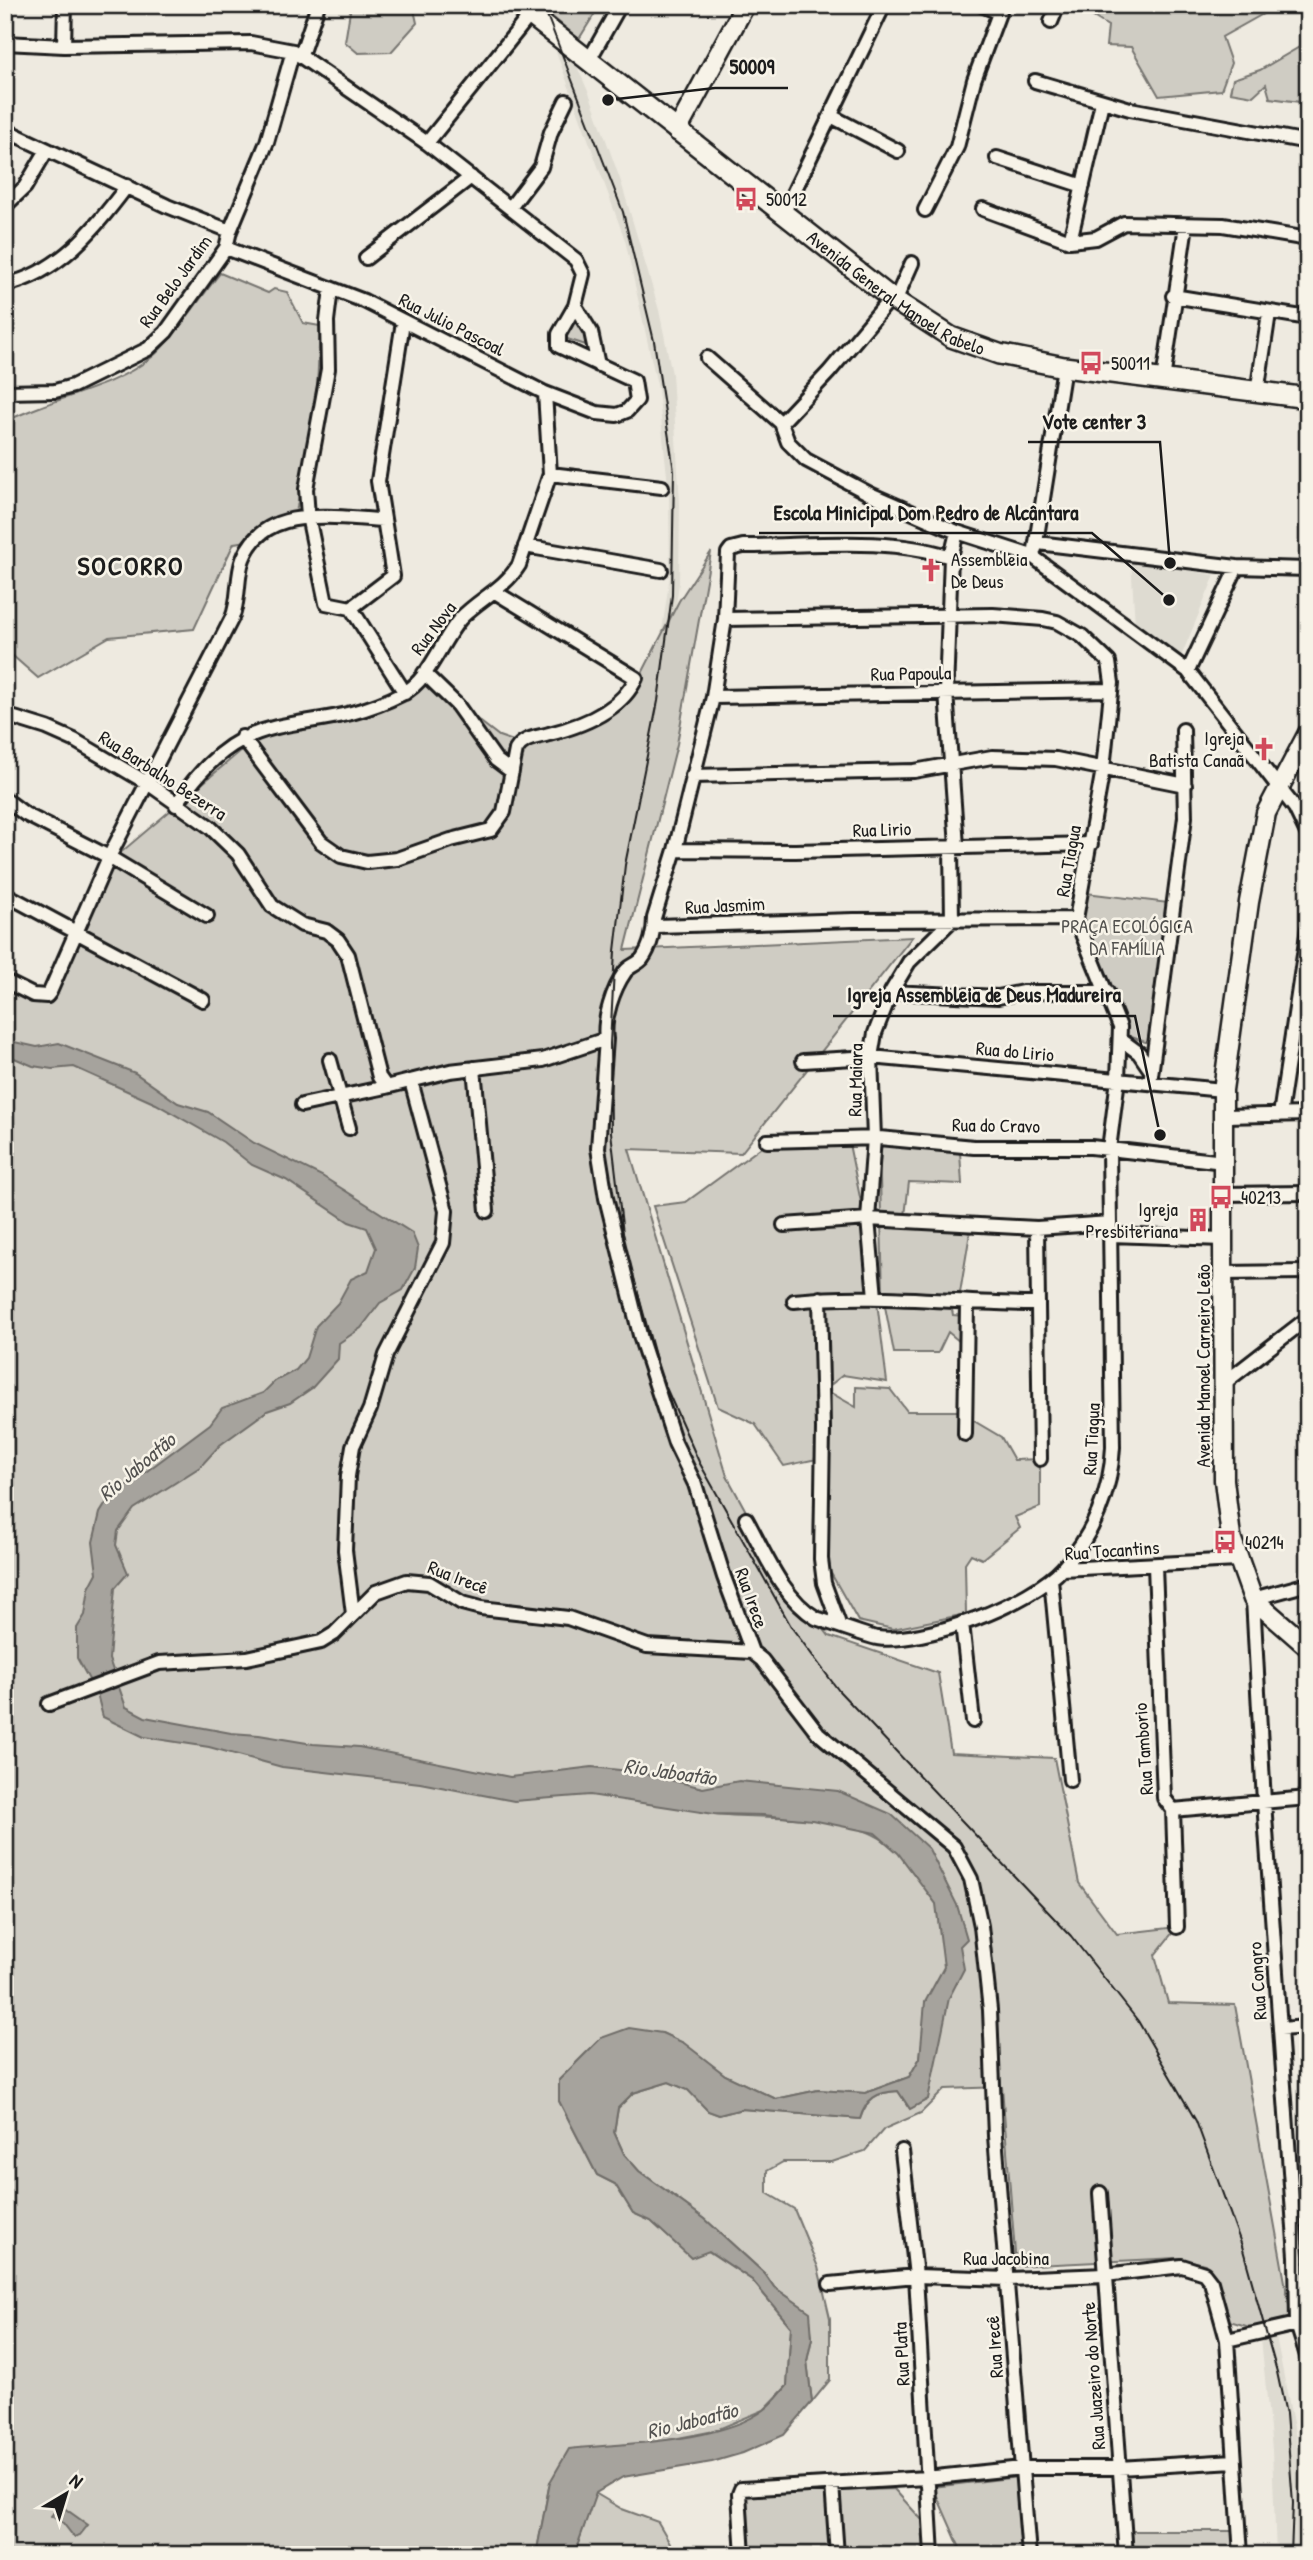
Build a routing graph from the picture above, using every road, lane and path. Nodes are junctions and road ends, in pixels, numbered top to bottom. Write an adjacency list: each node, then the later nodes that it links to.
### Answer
1 (65, 5): 12 (street)
2 (318, 5): 13 (street, Rua Belo Jardim)
3 (620, 5): 14 (street)
4 (745, 5): 20 (main road)
5 (884, 5): 18 (street)
6 (982, 5): 8 (street)
7 (1058, 5): 10 (street)
8 (1000, 9): 32 (street)
9 (524, 10): 14 (main road, Avenida General Manoel Rabelo); 22 (street)
10 (1051, 22)
11 (5, 43): 12 (street)
12 (64, 46): 13 (street)
13 (298, 53): 22 (street); 35 (street, Rua Belo Jardim)
14 (589, 60): 20 (main road, Avenida General Manoel Rabelo)
15 (1035, 81): 17 (street)
16 (566, 102): 30 (street)
17 (1102, 102): 21 (street); 28 (street)
18 (831, 116): 24 (street); 33 (street)
19 (5, 130): 23 (street)
20 (677, 131): 33 (main road, Avenida General Manoel Rabelo)
21 (1308, 142)
22 (427, 144): 26 (street)
23 (47, 150): 27 (street); 29 (street)
24 (898, 151)
25 (997, 158): 28 (street)
26 (471, 177): 30 (street); 39 (street)
27 (127, 186): 35 (street); 41 (street)
28 (1083, 186): 37 (street)
29 (5, 206)
30 (510, 208): 45 (street)
31 (984, 209): 37 (street)
32 (925, 210)
33 (783, 214): 44 (main road, Avenida General Manoel Rabelo)
34 (1186, 225): 36 (street); 37 (street); 43 (street)
35 (230, 231): 38 (street, Rua Belo Jardim)
36 (1308, 239)
37 (1070, 241)
38 (226, 248): 42 (street, Rua Julio Pascoal); 53 (street, Rua Belo Jardim)
39 (366, 258)
40 (912, 263): 44 (street)
41 (5, 285)
42 (331, 289): 48 (street, Rua Julio Pascoal); 60 (street)
43 (1173, 296): 46 (street); 52 (street)
44 (893, 299): 51 (main road, Avenida General Manoel Rabelo); 57 (street)
45 (575, 306): 50 (street); 50 (street)
46 (1269, 313): 47 (street); 55 (street)
47 (1308, 318)
48 (403, 322): 54 (street, Rua Julio Pascoal); 61 (street)
49 (707, 359): 57 (street)
50 (598, 365): 54 (street, Rua Julio Pascoal)
51 (1065, 367): 52 (main road, Avenida General Manoel Rabelo); 63 (street)
52 (1163, 380): 55 (main road, Avenida General Manoel Rabelo)
53 (5, 392)
54 (545, 393): 58 (street, Rua Nova)
55 (1257, 393): 56 (main road, Avenida General Manoel Rabelo)
56 (1308, 398)
57 (781, 423): 62 (street)
58 (550, 474): 59 (street); 64 (street, Rua Nova)
59 (662, 487)
60 (307, 516): 61 (street); 71 (street); 88 (street)
61 (383, 520): 71 (street)
62 (957, 533): 65 (street); 66 (street)
63 (1038, 543): 65 (street); 67 (street)
64 (525, 546): 69 (street); 70 (street, Rua Nova)
65 (1032, 555): 74 (street)
66 (951, 557): 72 (street); 73 (street, Rua Jasmim)
67 (1237, 567): 68 (street); 74 (street)
68 (1308, 569)
69 (661, 570)
70 (495, 592): 75 (street, Rua Nova); 86 (street)
71 (351, 608): 78 (street)
72 (950, 618): 73 (street, Rua Tiagua); 76 (street, Rua Tiagua); 77 (street)
73 (725, 620): 79 (street, Rua Jasmim)
74 (1188, 671): 90 (street)
75 (424, 673): 78 (street, Rua Nova); 86 (street)
76 (1111, 690): 77 (street, Rua Papoula); 85 (street, Rua Tiagua)
77 (946, 692): 79 (street, Rua Papoula); 84 (street)
78 (405, 693): 83 (street, Rua Nova)
79 (713, 697): 87 (street, Rua Jasmim)
80 (5, 715): 88 (street, Rua Barbalho Bezerra)
81 (1183, 730): 89 (street)
82 (1308, 733): 90 (main road, Avenida Manoel Carneiro Leão)
83 (242, 737): 86 (street); 92 (street, Rua Nova)
84 (950, 765): 85 (street); 87 (street); 95 (street)
85 (1103, 769): 89 (street); 94 (street, Rua Tiagua)
86 (512, 772)
87 (692, 776): 96 (street, Rua Jasmim)
88 (149, 784): 92 (street, Rua Barbalho Bezerra); 97 (street)
89 (1185, 785): 115 (street)
90 (1278, 785): 93 (street); 120 (main road, Avenida Manoel Carneiro Leão)
91 (5, 799): 97 (street)
92 (176, 805): 119 (street, Rua Barbalho Bezerra)
93 (1308, 835)
94 (1091, 844): 95 (street, Rua Lirio); 100 (street, Rua Tiagua)
95 (954, 846): 96 (street, Rua Lirio); 101 (street)
96 (675, 850): 102 (street, Rua Jasmim)
97 (109, 857): 99 (street); 104 (street)
98 (5, 894): 104 (street)
99 (206, 916)
100 (1076, 919): 101 (street, Rua Jasmim); 107 (street, Rua Tiagua)
101 (952, 920): 102 (street, Rua Jasmim); 106 (street, Rua Maiara)
102 (656, 926): 109 (street, Rua Irece)
103 (1308, 928): 124 (street)
104 (77, 930): 105 (street); 108 (street)
105 (5, 981)
106 (891, 992): 107 (street); 111 (street, Rua Maiara)
107 (1107, 992): 110 (street, Rua Tiagua)
108 (203, 1000)
109 (607, 1039): 114 (street); 161 (street, Rua Irece)
110 (1121, 1039): 115 (street); 116 (street, Rua Tiagua)
111 (872, 1057): 113 (street, Rua do Lirio); 116 (street, Rua do Lirio); 127 (street, Rua Maiara)
112 (330, 1059): 121 (street)
113 (803, 1061)
114 (474, 1068): 117 (street); 133 (street)
115 (1150, 1069): 118 (street)
116 (1118, 1079): 118 (street, Rua do Lirio); 129 (street, Rua Tiagua)
117 (411, 1081): 119 (street); 157 (street)
118 (1150, 1083): 120 (street, Rua do Lirio)
119 (386, 1087): 121 (street)
120 (1223, 1090): 125 (main road, Avenida Manoel Carneiro Leão)
121 (342, 1096): 122 (street); 126 (street)
122 (302, 1105)
123 (1308, 1114): 124 (street)
124 (1280, 1115): 125 (street)
125 (1224, 1116): 130 (main road, Avenida Manoel Carneiro Leão)
126 (349, 1128)
127 (874, 1138): 128 (street, Rua do Cravo); 129 (street, Rua do Cravo); 134 (street, Rua Maiara)
128 (767, 1142)
129 (1109, 1150): 130 (street, Rua do Cravo); 137 (street, Rua Tiagua)
130 (1224, 1162): 132 (main road, Avenida Manoel Carneiro Leão)
131 (1308, 1193): 132 (street)
132 (1223, 1194): 138 (main road, Avenida Manoel Carneiro Leão)
133 (487, 1211)
134 (868, 1219): 135 (street); 136 (street); 141 (street, Rua Maiara)
135 (785, 1225)
136 (1037, 1228): 137 (street); 145 (street)
137 (1111, 1229): 138 (street); 153 (street, Rua Tiagua)
138 (1223, 1239): 140 (main road, Avenida Manoel Carneiro Leão)
139 (1305, 1272): 140 (street)
140 (1223, 1273): 147 (main road, Avenida Manoel Carneiro Leão)
141 (875, 1297): 142 (street); 144 (street)
142 (820, 1298): 143 (street); 159 (street)
143 (794, 1301)
144 (967, 1304): 145 (street); 148 (street)
145 (1038, 1304): 149 (street)
146 (1308, 1318): 147 (street)
147 (1223, 1384): 151 (main road, Avenida Manoel Carneiro Leão)
148 (965, 1434)
149 (1040, 1459)
150 (746, 1519): 159 (street, Rua Tocantins)
151 (1237, 1560): 152 (street, Rua Tocantins); 156 (main road, Avenida Manoel Carneiro Leão)
152 (1155, 1566): 153 (street, Rua Tocantins); 167 (street, Rua Tamborio)
153 (1062, 1569): 154 (street, Rua Tocantins)
154 (1051, 1579): 158 (street, Rua Tocantins); 164 (street)
155 (1308, 1584): 156 (street)
156 (1253, 1599): 160 (main road, Avenida Manoel Carneiro Leão); 166 (street, Rua Congro)
157 (353, 1614): 161 (street, Rua Irecê); 162 (street, Rua Irecê)
158 (962, 1623): 159 (street, Rua Tocantins); 163 (street)
159 (839, 1624)
160 (1308, 1647)
161 (752, 1653): 171 (street, Rua Irece)
162 (49, 1704)
163 (973, 1721)
164 (1070, 1780)
165 (1308, 1798): 166 (street)
166 (1264, 1802): 167 (street); 170 (street, Rua Congro)
167 (1173, 1810): 168 (street, Rua Tamborio)
168 (1177, 1927)
169 (1308, 2027): 170 (street)
170 (1280, 2029): 174 (street, Rua Congro)
171 (995, 2136): 177 (street, Rua Irecê)
172 (902, 2151): 176 (street, Rua Plata)
173 (1100, 2193): 175 (street, Rua Juazeiro do Norte)
174 (1302, 2256): 179 (street, Rua Congro)
175 (1105, 2275): 177 (street, Rua Jacobina); 180 (street, Rua Jacobina); 184 (street, Rua Juazeiro do Norte)
176 (916, 2276): 177 (street, Rua Jacobina); 178 (street, Rua Jacobina); 185 (street, Rua Plata)
177 (1009, 2279): 183 (street, Rua Irecê)
178 (830, 2284)
179 (1297, 2325): 180 (street); 181 (street, Rua Congro)
180 (1227, 2340): 182 (street)
181 (1308, 2359)
182 (1234, 2461): 184 (street); 192 (street)
183 (1022, 2468): 184 (street); 185 (street); 190 (street, Rua Irecê)
184 (1119, 2469): 191 (street, Rua Juazeiro do Norte)
185 (926, 2478): 186 (street); 189 (street, Rua Plata)
186 (832, 2484): 187 (street); 188 (street)
187 (743, 2555)
188 (838, 2555)
189 (932, 2555)
190 (1028, 2555)
191 (1126, 2555)
192 (1241, 2555)

